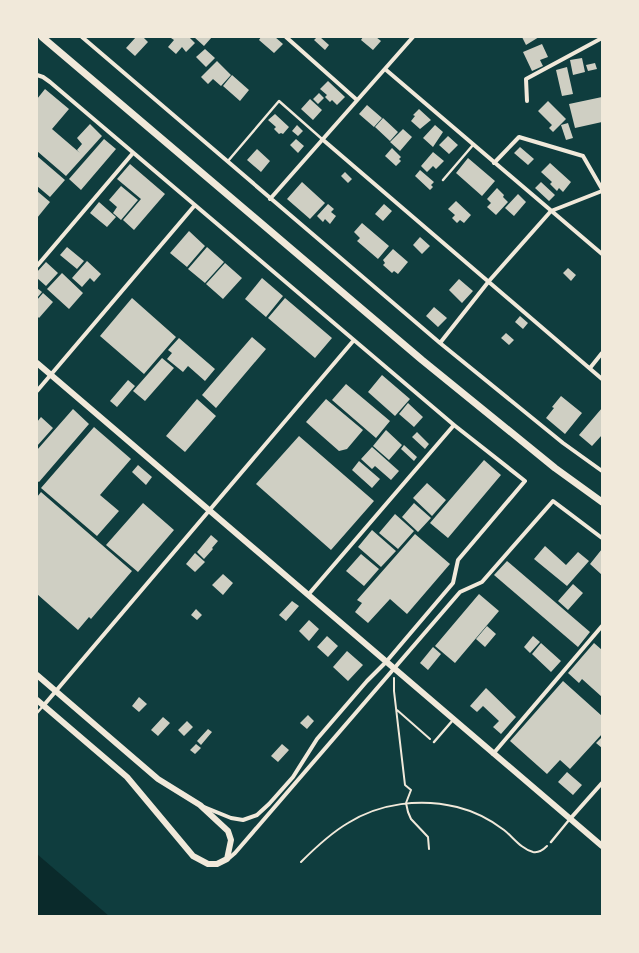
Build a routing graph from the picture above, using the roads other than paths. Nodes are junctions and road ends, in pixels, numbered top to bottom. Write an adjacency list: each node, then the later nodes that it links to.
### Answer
1 (42, 37): 33 (main road)
2 (82, 37): 13 (street)
3 (286, 37): 8 (street)
4 (413, 37): 6 (street)
5 (602, 38): 9 (street)
6 (385, 69): 8 (street); 11 (street)
7 (37, 75): 12 (street)
8 (357, 100): 10 (street)
9 (527, 101)
10 (322, 139): 13 (lane); 17 (street); 22 (street)
11 (473, 145): 14 (street); 15 (lane)
12 (133, 154): 18 (street); 21 (street)
13 (228, 162): 17 (street)
14 (494, 162): 16 (street); 19 (street)
15 (443, 180)
16 (602, 190): 19 (street)
17 (270, 199): 24 (street)
18 (195, 205): 23 (street); 28 (street)
19 (551, 211): 20 (street); 22 (street)
20 (602, 254)
21 (37, 266)
22 (489, 281): 24 (street); 27 (street)
23 (354, 340): 31 (street); 34 (street)
24 (440, 343): 32 (street)
25 (602, 353): 27 (street)
26 (37, 363): 28 (street)
27 (590, 368): 29 (street)
28 (51, 375): 30 (street); 34 (street)
29 (602, 379)
30 (37, 391)
31 (454, 425): 36 (street); 38 (street)
32 (602, 471)
33 (602, 502)
34 (209, 510): 36 (street); 41 (street)
35 (602, 538): 39 (street)
36 (308, 595): 38 (street)
37 (602, 626): 47 (street)
38 (386, 662): 39 (street); 49 (street)
39 (394, 669): 45 (street); 53 (street)
40 (37, 675): 41 (street)
41 (55, 691): 43 (street); 49 (street)
42 (37, 700): 43 (street)
43 (44, 705): 44 (lane); 53 (street)
44 (37, 713)
45 (453, 720): 46 (lane); 47 (street)
46 (434, 742)
47 (493, 754): 50 (street)
48 (602, 783): 50 (street)
49 (200, 805): 53 (street)
50 (570, 819): 51 (lane); 52 (street)
51 (551, 842)
52 (602, 846)
53 (227, 859)

